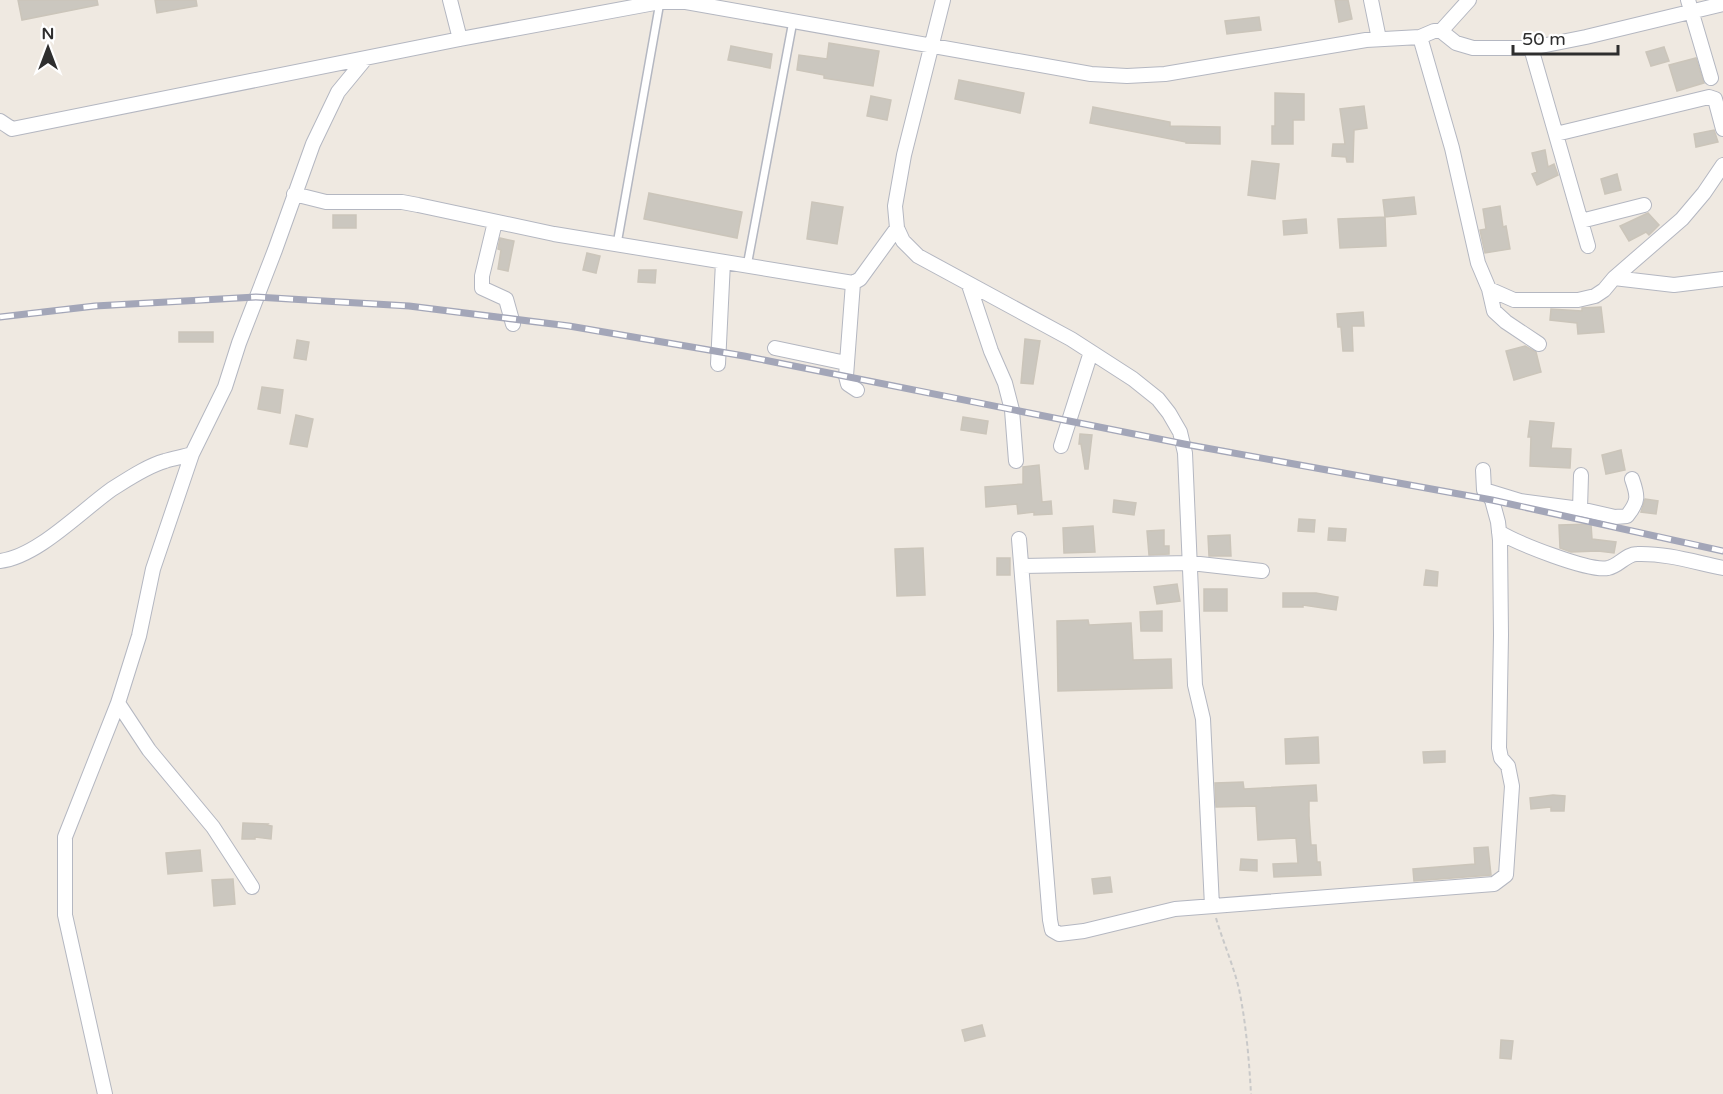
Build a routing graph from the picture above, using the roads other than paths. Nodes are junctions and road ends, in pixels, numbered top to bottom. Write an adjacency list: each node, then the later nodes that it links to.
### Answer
1 (450, 0): 11 (street)
2 (944, 0): 13 (street)
3 (1371, 0): 12 (street)
4 (1469, 0): 9 (street)
5 (660, 2): 8 (street); 11 (street); 26 (lane)
6 (1723, 4): 7 (street)
7 (1689, 6): 14 (street); 16 (street)
8 (793, 21): 13 (street); 29 (lane)
9 (1441, 31): 10 (street); 14 (street)
10 (1420, 36): 12 (street); 34 (street)
11 (460, 39): 15 (street)
12 (1379, 39): 13 (street)
13 (933, 46): 25 (street)
14 (1531, 48): 19 (street)
15 (366, 58): 17 (street); 21 (street)
16 (1711, 78)
17 (0, 121)
18 (1723, 129): 19 (street)
19 (1556, 134): 23 (street)
20 (1723, 165): 30 (street)
21 (294, 194): 24 (street); 43 (street)
22 (1644, 205): 23 (street)
23 (1581, 220): 27 (street)
24 (495, 222): 26 (street); 35 (street)
25 (897, 228): 32 (street); 33 (street)
26 (617, 244): 28 (street)
27 (1588, 246)
28 (723, 262): 29 (street); 40 (street)
29 (747, 266): 32 (street)
30 (1614, 278): 31 (street); 34 (street)
31 (1723, 279)
32 (853, 283): 39 (street)
33 (969, 285): 38 (street); 44 (street)
34 (1489, 289): 36 (street)
35 (513, 324)
36 (1539, 344)
37 (775, 348): 39 (street)
38 (1091, 352): 42 (street); 53 (street)
39 (846, 363): 41 (street)
40 (718, 364)
41 (857, 390)
42 (1061, 446)
43 (192, 454): 52 (street); 57 (street)
44 (1016, 461)
45 (1483, 470): 48 (street)
46 (1581, 475): 49 (street)
47 (1632, 478): 49 (street)
48 (1484, 490): 49 (street); 50 (street)
49 (1580, 509)
50 (1499, 532): 55 (street); 59 (street)
51 (1019, 539): 54 (street)
52 (0, 561)
53 (1191, 563): 54 (street); 56 (street); 59 (street)
54 (1022, 566): 59 (street)
55 (1723, 568)
56 (1262, 571)
57 (118, 703): 58 (street); 60 (street)
58 (252, 886)
59 (1212, 906)
60 (105, 1094)

